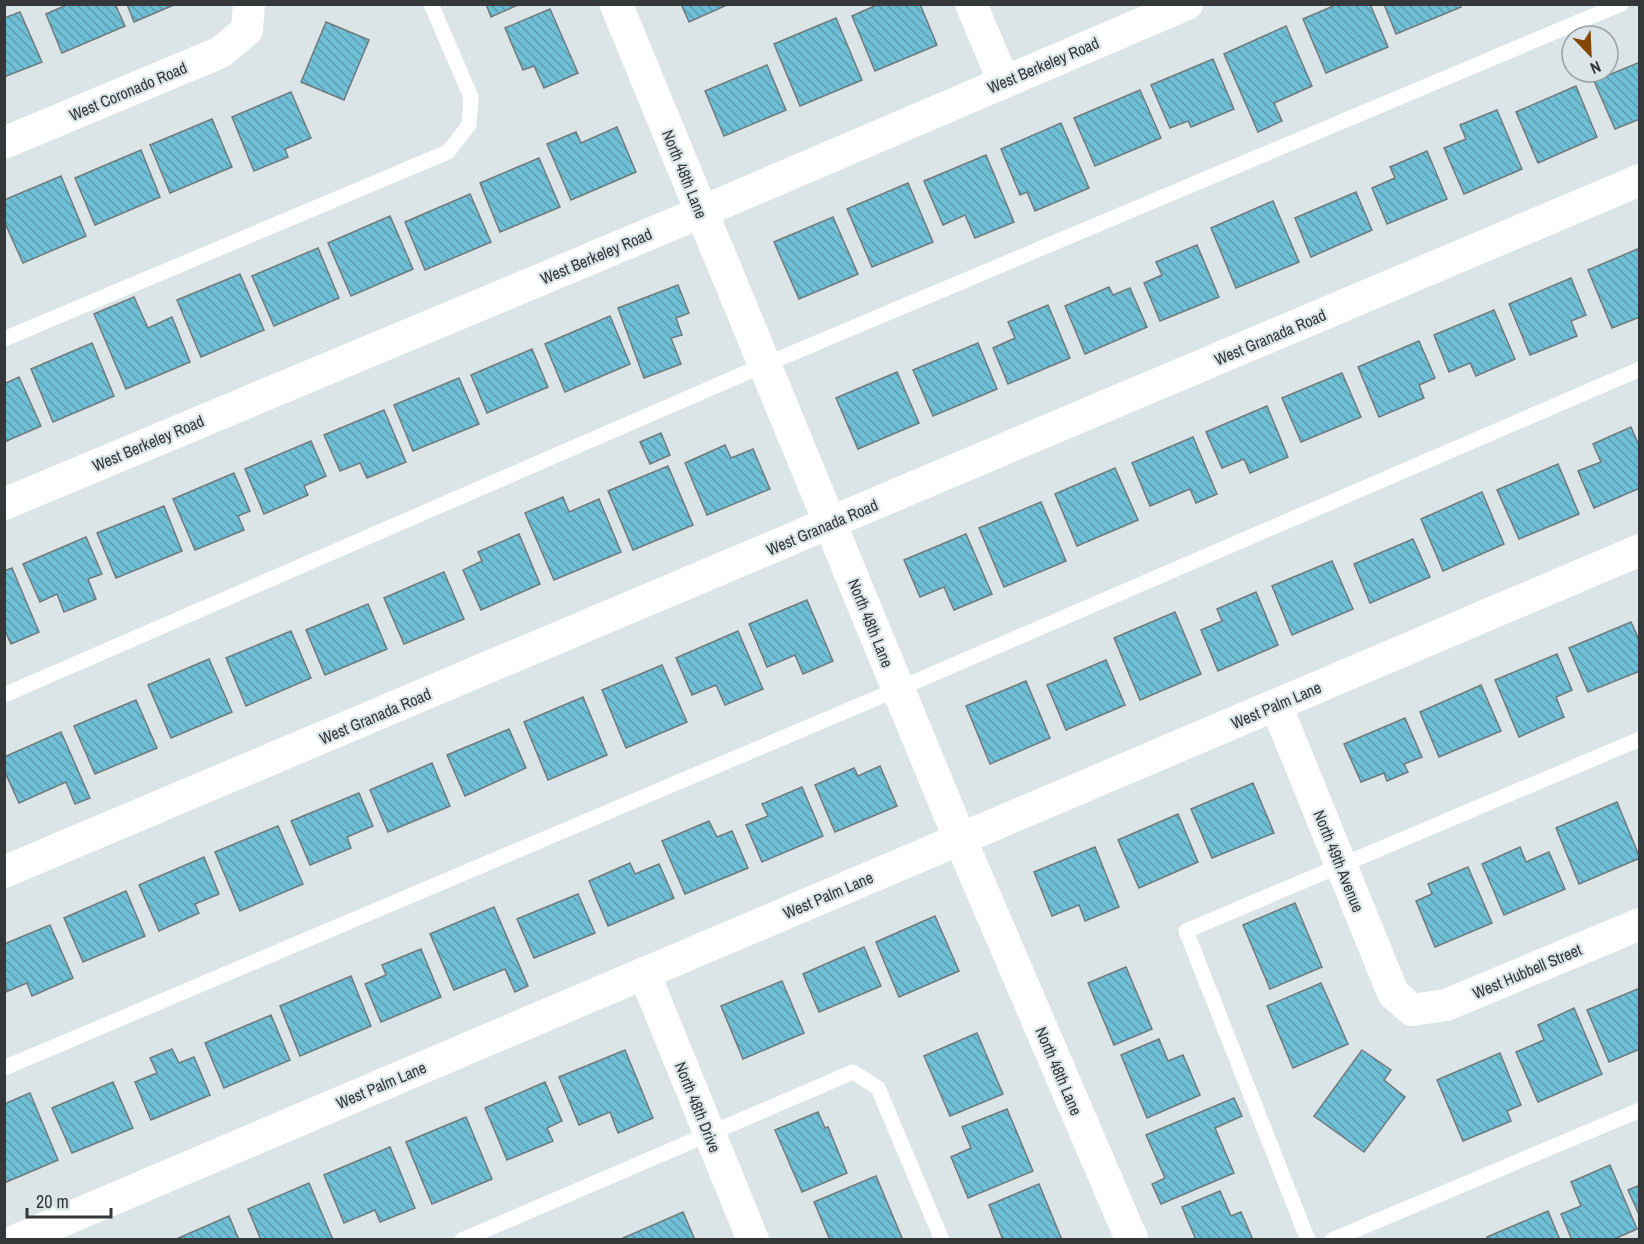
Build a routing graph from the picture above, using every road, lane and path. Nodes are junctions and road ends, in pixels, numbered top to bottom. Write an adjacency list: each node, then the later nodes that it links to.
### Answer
1 (431, 4): 11 (lane)
2 (616, 4): 10 (street, North 48th Lane)
3 (971, 4): 7 (street)
4 (1187, 4): 7 (street, West Berkeley Road)
5 (1621, 4): 12 (lane)
6 (248, 17): 8 (street, West Coronado Road)
7 (1004, 82): 10 (street, West Berkeley Road)
8 (4, 143)
9 (1640, 180): 15 (street, West Granada Road)
10 (701, 212): 12 (street, North 48th Lane); 14 (street, West Berkeley Road)
11 (4, 339)
12 (764, 365): 15 (street, North 48th Lane); 18 (lane)
13 (1640, 369): 17 (lane)
14 (4, 504)
15 (830, 524): 17 (street, North 48th Lane); 23 (street, West Granada Road)
16 (1640, 550): 19 (street, West Palm Lane)
17 (897, 689): 21 (street, North 48th Lane); 27 (lane)
18 (4, 695)
19 (1276, 705): 21 (street, West Palm Lane); 22 (street, North 49th Avenue)
20 (1640, 739): 22 (lane)
21 (960, 839): 25 (street, West Palm Lane); 34 (street, North 48th Lane)
22 (1341, 866): 26 (street, North 49th Avenue); 35 (lane)
23 (4, 872)
24 (1640, 924): 26 (street, West Hubbell Street)
25 (644, 973): 29 (street, North 48th Drive); 30 (street, West Palm Lane)
26 (1412, 1010)
27 (4, 1068)
28 (1640, 1110): 36 (lane)
29 (708, 1134): 31 (lane); 32 (street, North 48th Drive); 33 (lane)
30 (17, 1239)
31 (462, 1239)
32 (753, 1239)
33 (942, 1239)
34 (1132, 1239)
35 (1308, 1239)
36 (1332, 1239)

